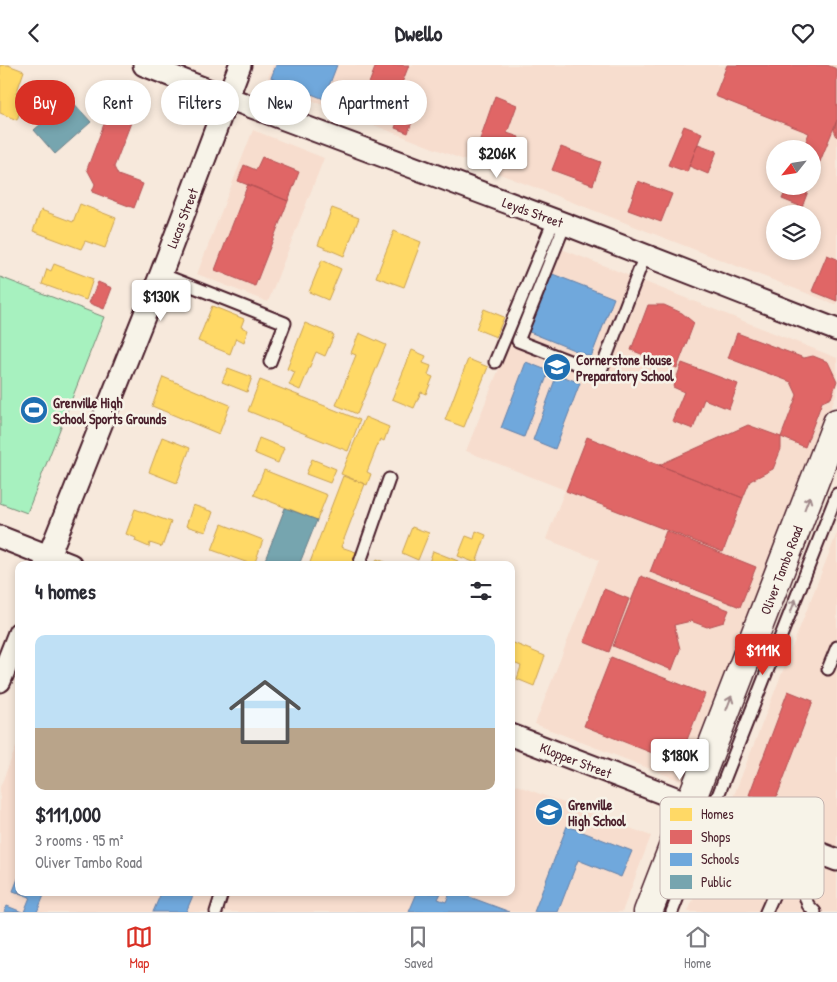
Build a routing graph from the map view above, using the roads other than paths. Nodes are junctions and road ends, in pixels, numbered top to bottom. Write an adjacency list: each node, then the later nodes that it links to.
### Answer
1 (144, 65): 3 (street, Leyds Street)
2 (240, 65): 4 (street, Lucas Street)
3 (182, 80)
4 (235, 80)
5 (239, 102): 7 (street, Leyds Street)
6 (218, 125): 9 (street, Lucas Street)
7 (559, 222): 8 (street, Leyds Street); 8 (lane); 12 (lane)
8 (645, 255): 10 (street, Leyds Street)
9 (161, 274): 11 (lane); 17 (street, Lucas Street)
10 (837, 330)
11 (270, 362)
12 (495, 362)
13 (837, 423): 25 (main road, Oliver Tambo Road, one-way to 13)
14 (390, 479): 18 (lane)
15 (837, 494): 26 (lane, one-way to 15)
16 (0, 537): 17 (street)
17 (46, 561)
18 (360, 561)
19 (15, 643): 22 (street)
20 (837, 647): 21 (lane)
21 (828, 669)
22 (0, 681)
23 (515, 737): 24 (street, Klopper Street)
24 (672, 797)
25 (705, 797)
26 (706, 797)
27 (660, 888): 33 (main road, Oliver Tambo Road)
28 (221, 896): 32 (lane)
29 (676, 899): 34 (lane)
30 (772, 899): 35 (lane)
31 (805, 899): 36 (lane)
32 (216, 912)
33 (648, 912)
34 (672, 912)
35 (766, 912)
36 (815, 912)

